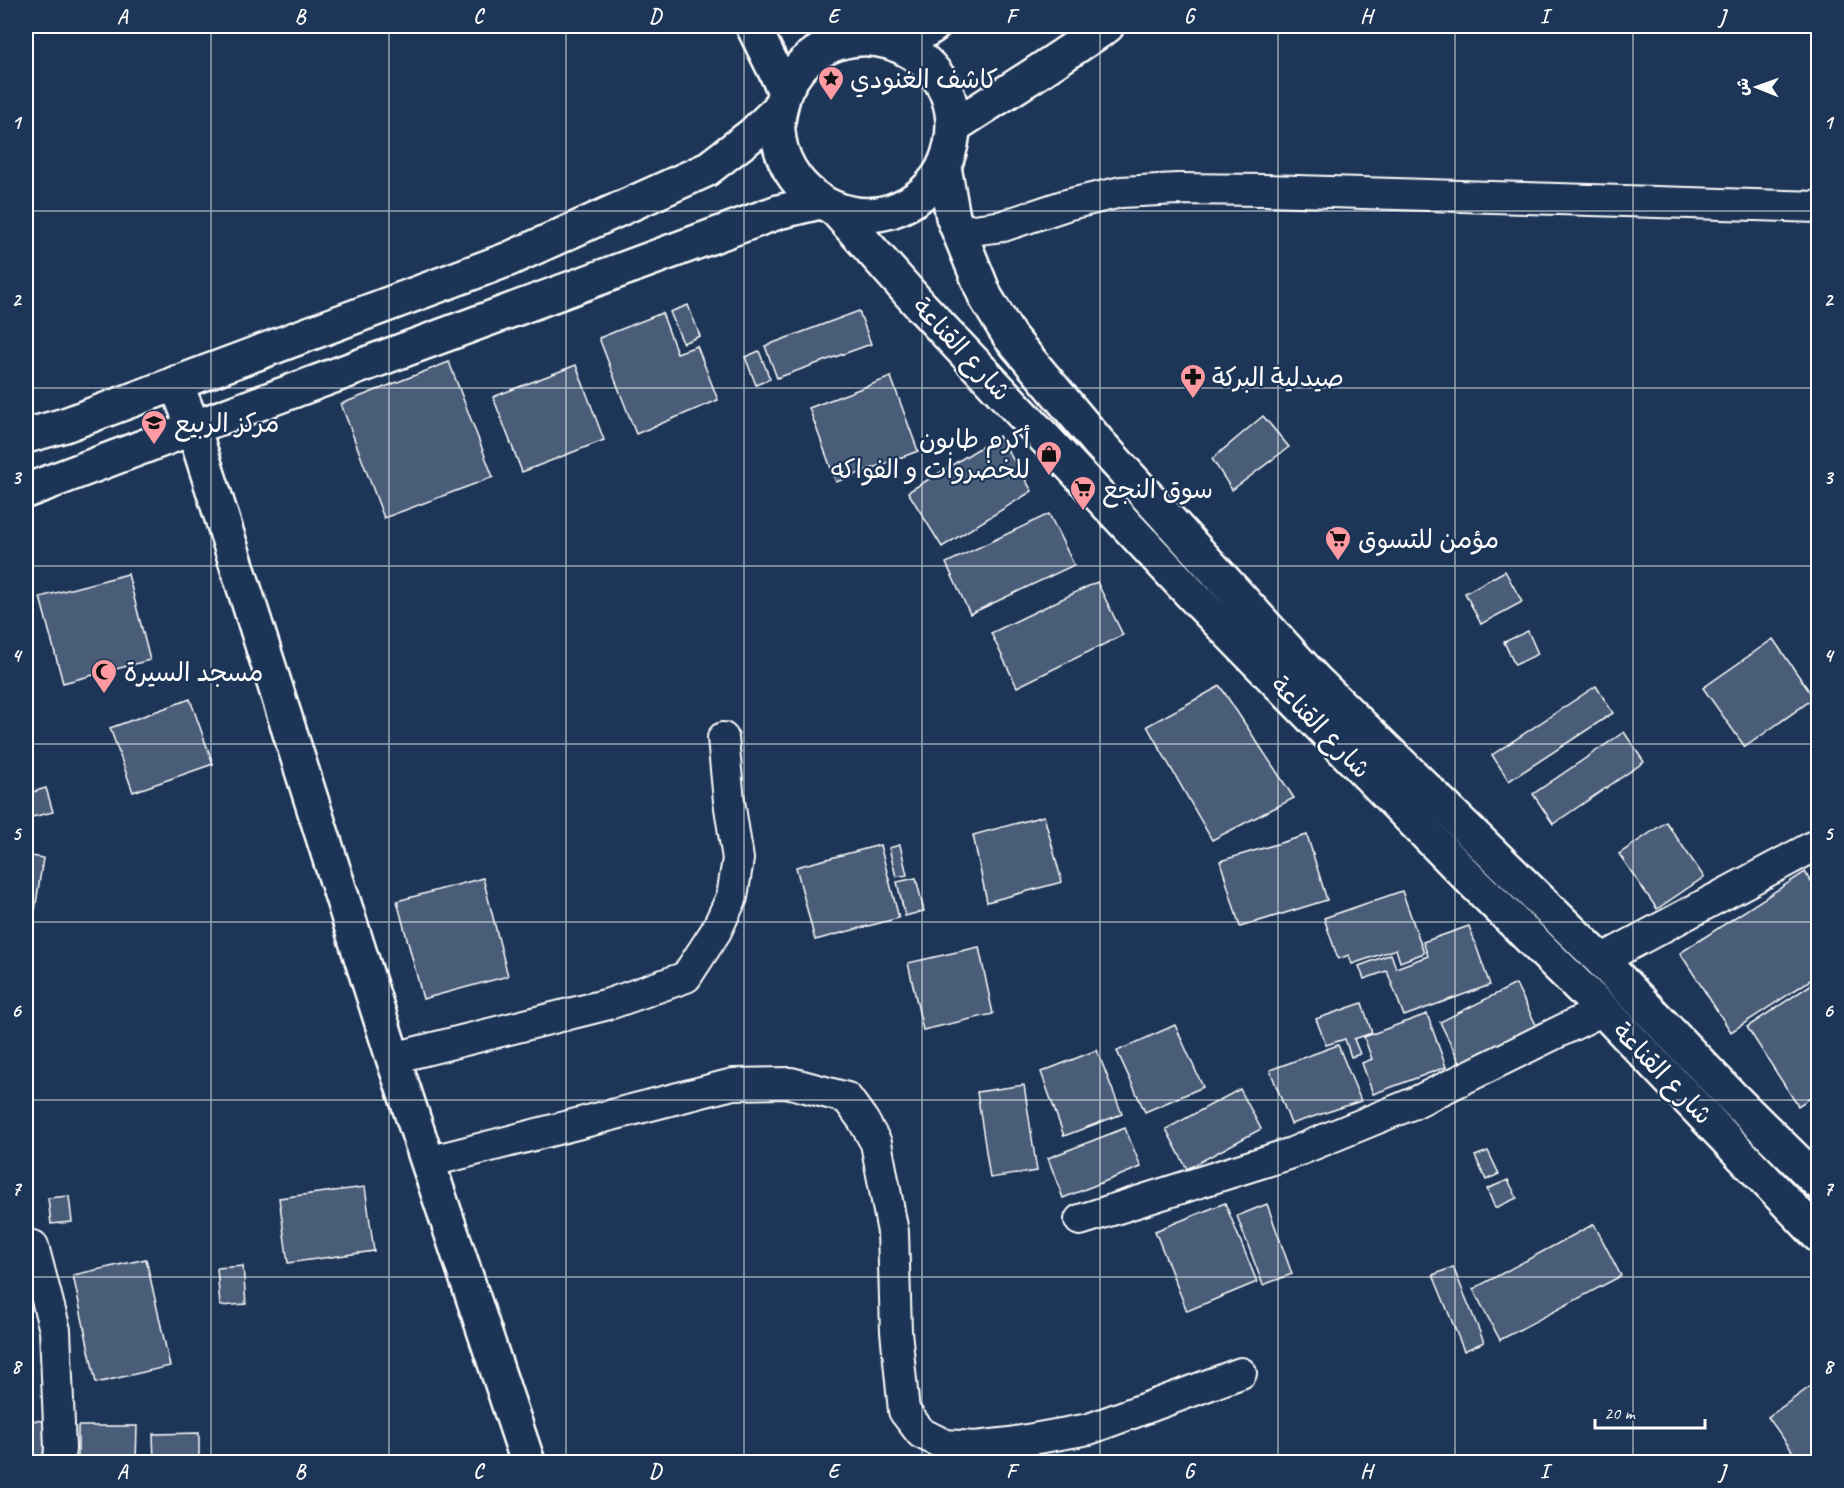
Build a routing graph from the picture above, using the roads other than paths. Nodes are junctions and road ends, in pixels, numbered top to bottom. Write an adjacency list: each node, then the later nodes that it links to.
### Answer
1 (753, 26): 6 (street)
2 (841, 26): 5 (street)
3 (933, 26): 5 (street)
4 (1107, 26): 7 (street)
5 (887, 41): 6 (street); 7 (street)
6 (782, 100): 9 (street); 12 (street)
7 (954, 126): 8 (street)
8 (944, 167): 9 (street); 11 (street, شارع القناعة)
9 (828, 205): 13 (street); 16 (street, شارع القناعة)
10 (1818, 207): 11 (street)
11 (958, 232): 15 (street, شارع القناعة)
12 (176, 383): 13 (street); 14 (street)
13 (193, 427): 17 (street); 24 (street)
14 (26, 436)
15 (1098, 442): 16 (street); 20 (street, شارع القناعة)
16 (1071, 465): 21 (street, شارع القناعة)
17 (26, 491)
18 (723, 738): 24 (street)
19 (1818, 844): 22 (street)
20 (1490, 851): 21 (street); 22 (street, شارع القناعة)
21 (1466, 874): 23 (street, شارع القناعة)
22 (1601, 960): 26 (street, شارع القناعة)
23 (1603, 1010): 27 (street); 28 (street, شارع القناعة)
24 (393, 1058): 25 (street)
25 (428, 1162): 30 (street); 32 (street)
26 (1818, 1182)
27 (1080, 1220)
28 (1818, 1235)
29 (33, 1246): 31 (street)
30 (1240, 1373)
31 (59, 1462)
32 (528, 1462)

